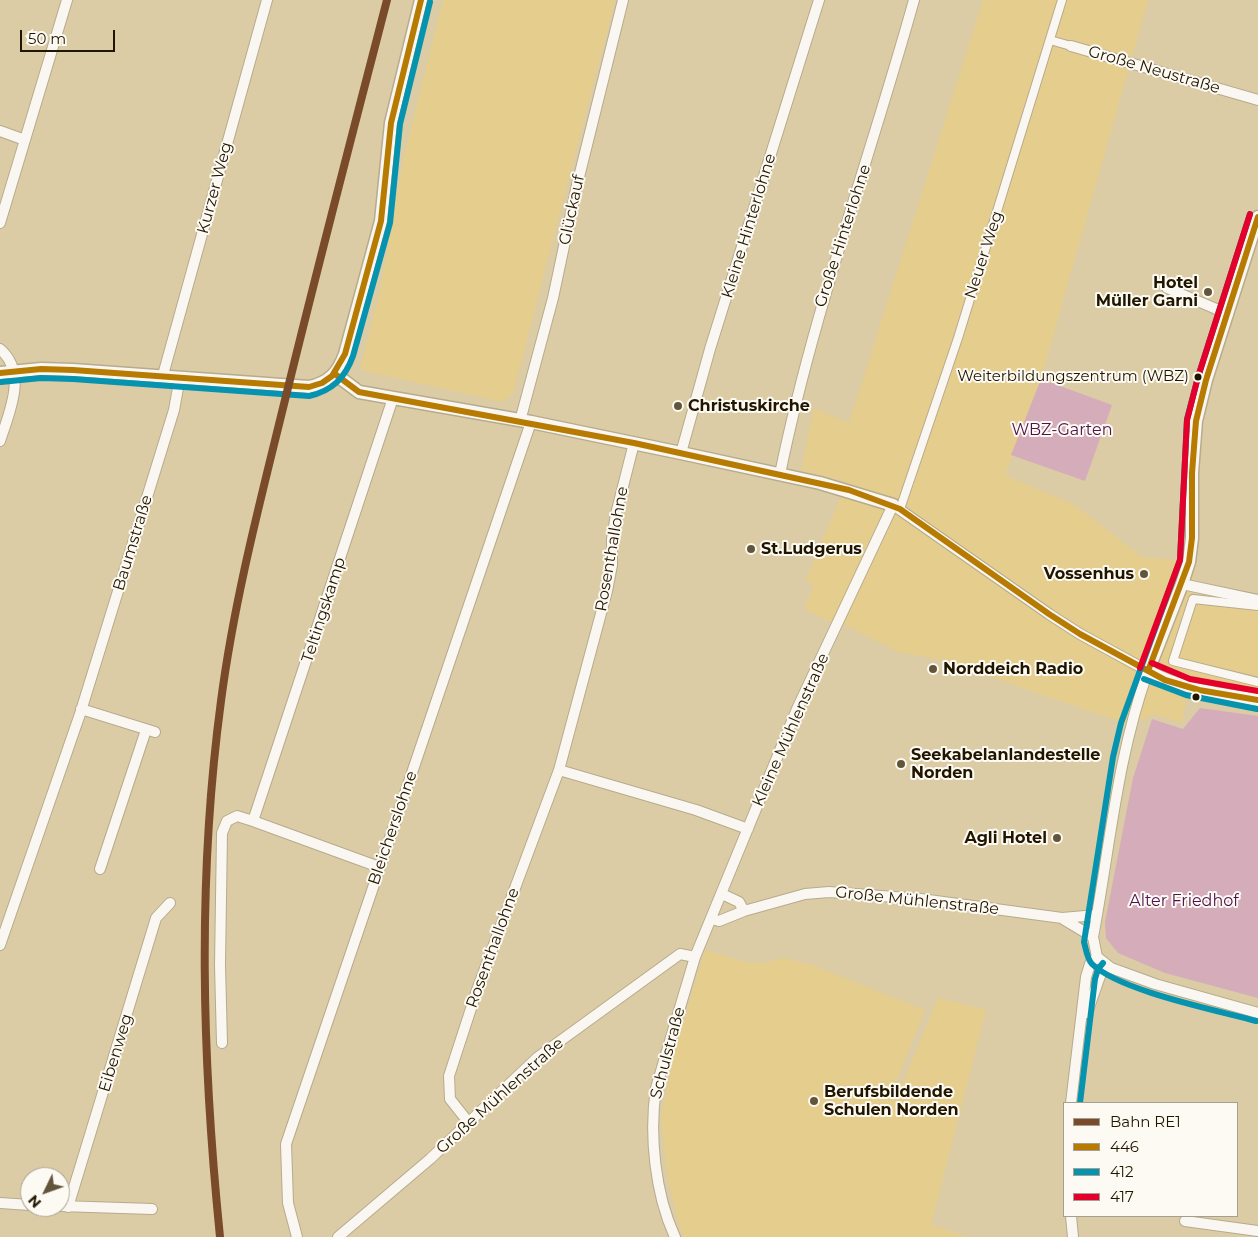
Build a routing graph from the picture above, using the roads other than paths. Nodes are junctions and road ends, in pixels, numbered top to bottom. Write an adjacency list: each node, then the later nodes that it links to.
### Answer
1 (67, 0): 12 (street)
2 (267, 0): 20 (street, Kurzer Weg)
3 (422, 0): 19 (street)
4 (622, 0): 23 (street, Glückauf)
5 (819, 0): 26 (street, Kleine Hinterlohne)
6 (914, 0): 27 (street, Große Hinterlohne)
7 (1062, 0): 8 (street, Neuer Weg)
8 (1050, 40): 9 (street, Große Neustraße); 28 (street, Neuer Weg)
9 (1071, 46): 10 (street, Große Neustraße)
10 (1258, 100)
11 (0, 131): 12 (street)
12 (25, 140): 14 (street)
13 (1258, 217): 16 (street)
14 (0, 223)
15 (1167, 288): 16 (street)
16 (1228, 314): 29 (street)
17 (0, 349): 18 (street)
18 (6, 372): 20 (street); 24 (street)
19 (335, 374): 21 (street); 22 (street)
20 (163, 375): 21 (street)
21 (180, 377): 35 (street, Baumstraße)
22 (393, 398): 23 (street); 37 (street, Teltingskamp)
23 (526, 422): 25 (street); 39 (street, Bleicherslohne)
24 (0, 441)
25 (634, 443): 26 (street); 36 (street, Rosenthallohne)
26 (681, 453): 27 (street)
27 (780, 474): 28 (street)
28 (896, 507): 32 (street); 38 (street, Kleine Mühlenstraße)
29 (1182, 584): 30 (street); 32 (street)
30 (1258, 600)
31 (1258, 606): 33 (street)
32 (1148, 671): 34 (street); 44 (street)
33 (1258, 682)
34 (1258, 700)
35 (81, 709): 40 (street); 48 (street, Baumstraße)
36 (559, 770): 38 (street); 56 (street, Rosenthallohne)
37 (253, 821): 39 (street); 54 (street)
38 (748, 828): 41 (street, Kleine Mühlenstraße)
39 (379, 867): 65 (street, Bleicherslohne)
40 (100, 869)
41 (722, 894): 43 (street); 46 (street, Kleine Mühlenstraße)
42 (170, 903): 57 (street, Eibenweg)
43 (744, 911): 45 (street, Große Mühlenstraße); 46 (street, Große Mühlenstraße)
44 (1097, 915): 45 (street, Große Mühlenstraße); 47 (street)
45 (1062, 918): 47 (street, Große Mühlenstraße)
46 (712, 919): 49 (street, Kleine Mühlenstraße)
47 (1093, 937): 50 (street)
48 (0, 945)
49 (695, 957): 56 (street, Große Mühlenstraße); 67 (street, Schulstraße)
50 (1097, 957): 51 (street); 53 (street)
51 (1104, 968): 52 (street); 53 (street)
52 (1258, 1013)
53 (1082, 1028): 55 (street)
54 (222, 1043)
55 (1071, 1102)
56 (469, 1123): 66 (street, Große Mühlenstraße)
57 (70, 1187)
58 (0, 1203): 59 (street)
59 (20, 1204)
60 (70, 1206): 61 (street)
61 (152, 1208)
62 (1071, 1217): 68 (street)
63 (1185, 1221): 64 (street)
64 (1258, 1231)
65 (296, 1237)
66 (338, 1237)
67 (675, 1237)
68 (1074, 1237)

